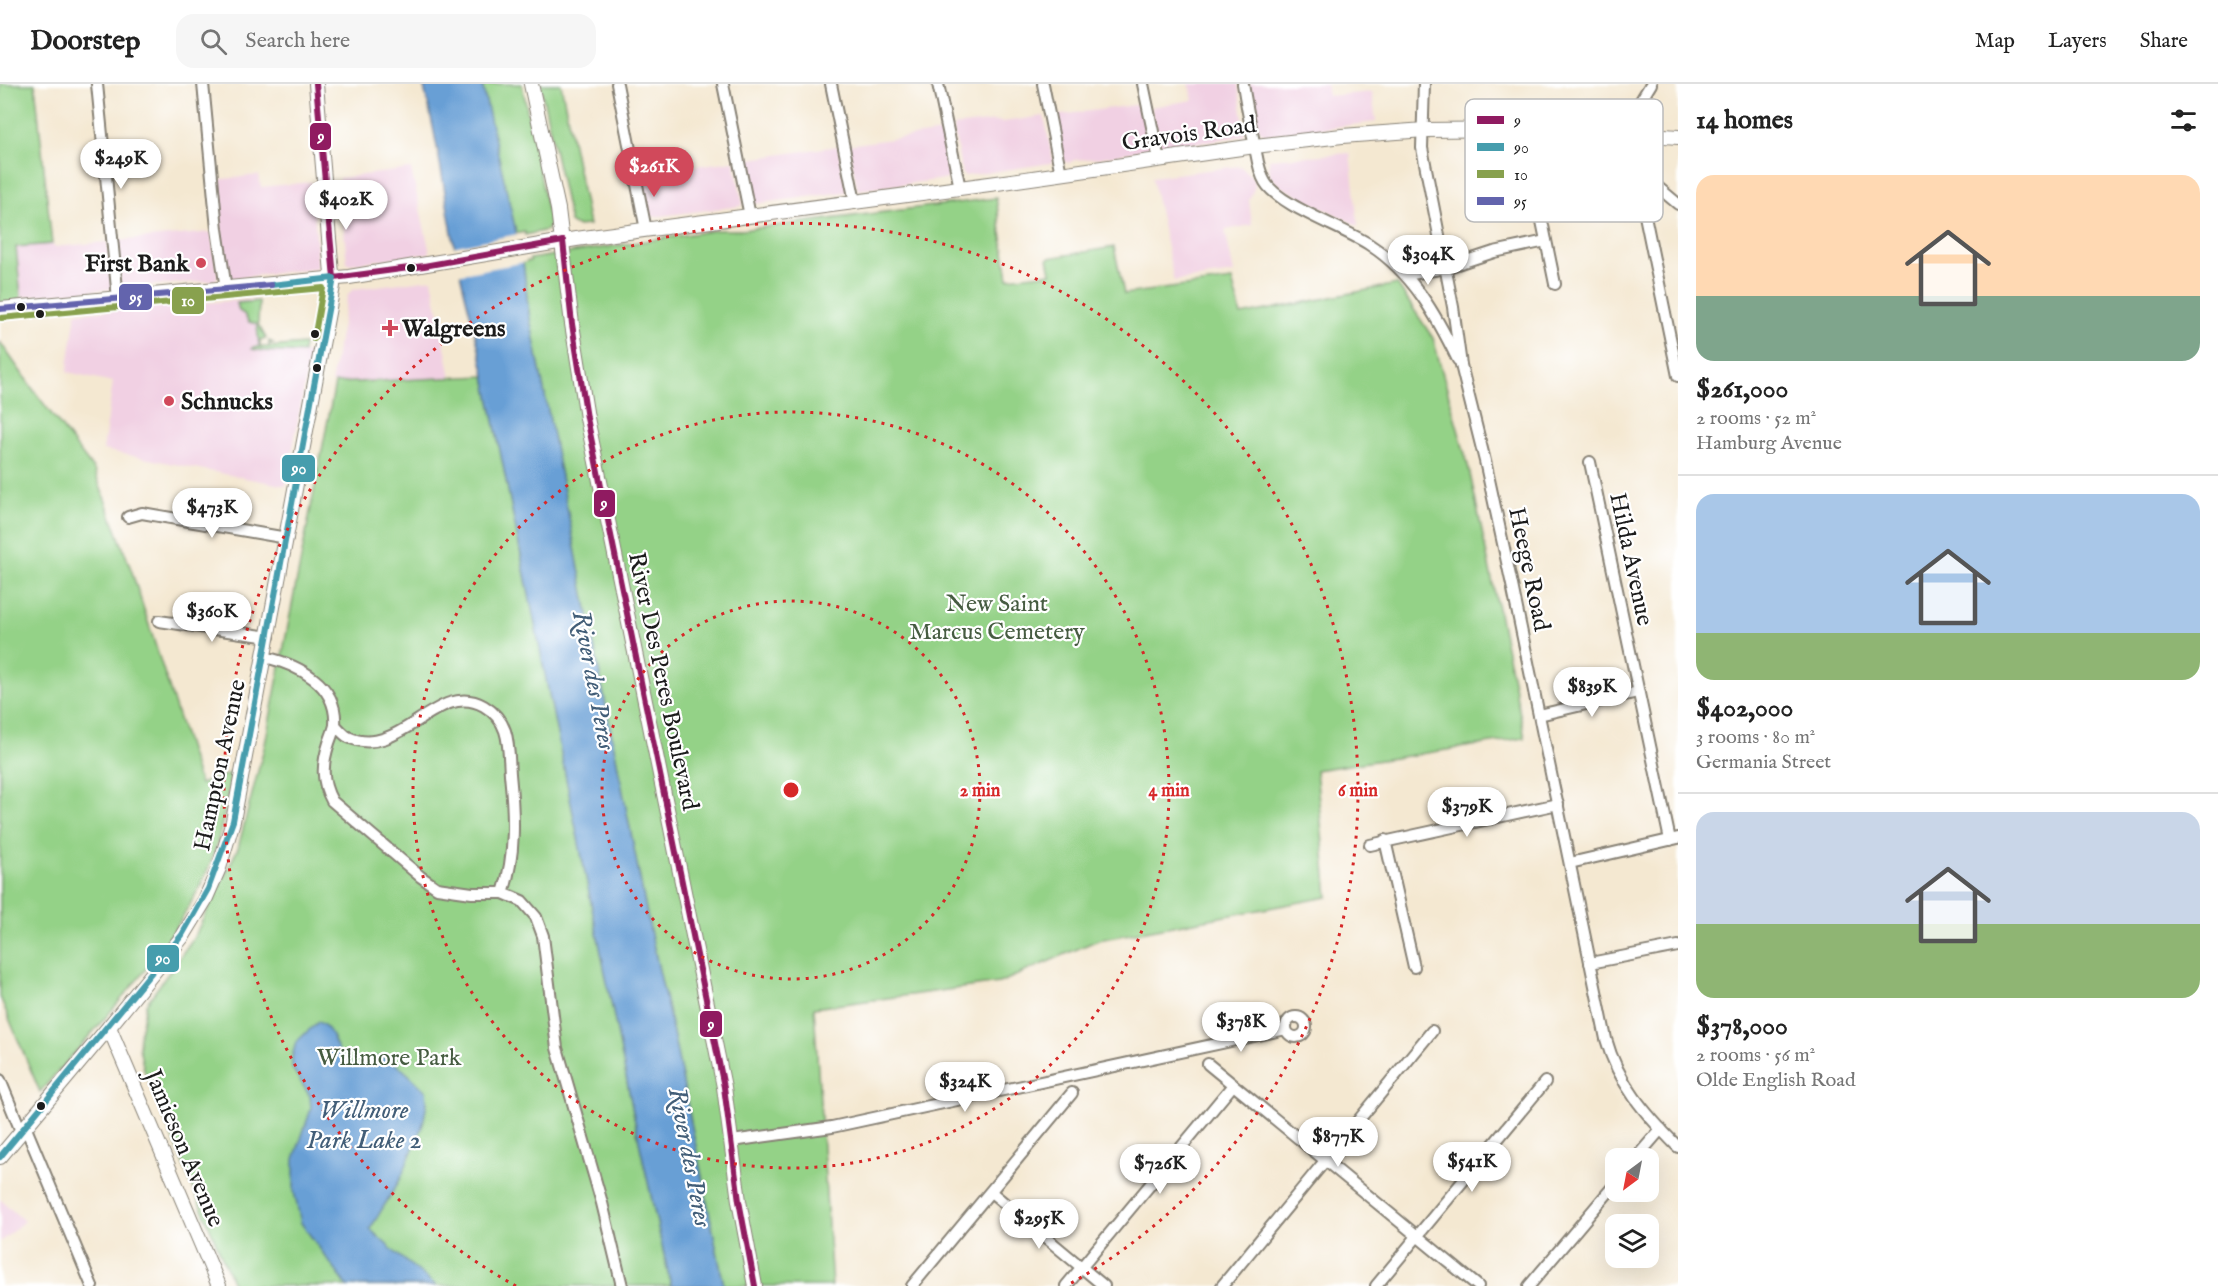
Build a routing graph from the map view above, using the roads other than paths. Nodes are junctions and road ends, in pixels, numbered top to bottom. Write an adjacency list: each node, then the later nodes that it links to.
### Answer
1 (97, 84): 37 (street)
2 (203, 84): 36 (street)
3 (316, 84): 34 (main road, Hampton Avenue)
4 (531, 84): 30 (main road, River Des Peres Boulevard)
5 (617, 84): 29 (street)
6 (723, 84): 26 (street)
7 (831, 84): 24 (street)
8 (938, 84): 22 (street)
9 (1042, 84): 21 (street)
10 (1143, 84): 20 (street)
11 (1243, 84): 19 (street)
12 (1425, 84): 15 (street, Heege Road)
13 (1651, 84): 14 (street)
14 (1640, 99)
15 (1422, 130): 16 (main road, Gravois Road); 19 (main road, Gravois Road); 32 (street, Heege Road)
16 (1465, 130)
17 (1663, 136): 18 (main road, Gravois Road)
18 (1678, 137)
19 (1255, 146): 20 (main road, Gravois Road); 33 (street)
20 (1159, 160): 21 (main road, Gravois Road)
21 (1061, 174): 22 (main road, Gravois Road)
22 (960, 188): 24 (main road, Gravois Road)
23 (1663, 191): 25 (street)
24 (855, 202): 26 (main road, Gravois Road)
25 (1678, 204)
26 (750, 216): 29 (main road, Gravois Road)
27 (1542, 222): 31 (street)
28 (1646, 222): 39 (street)
29 (646, 230): 30 (main road, Gravois Road)
30 (563, 241): 34 (main road, Gravois Road); 71 (main road, River Des Peres Boulevard)
31 (1546, 242): 32 (street); 35 (street)
32 (1445, 268): 33 (street); 41 (street, Heege Road)
33 (1407, 275): 41 (street)
34 (334, 278): 36 (main road, Gravois Road); 45 (main road, Hampton Avenue)
35 (1555, 284)
36 (226, 289): 37 (main road, Gravois Road)
37 (118, 299): 38 (main road, Gravois Road)
38 (0, 309)
39 (1668, 325): 40 (street); 42 (street)
40 (1678, 334)
41 (1461, 365): 50 (street, Heege Road)
42 (1678, 376)
43 (1590, 462): 49 (street, Hilda Avenue)
44 (128, 517): 45 (street)
45 (287, 538): 47 (main road, Hampton Avenue)
46 (159, 621): 47 (street)
47 (269, 637): 48 (main road, Hampton Avenue)
48 (265, 657): 51 (street); 61 (main road, Hampton Avenue)
49 (1638, 692): 50 (street); 53 (street, Hilda Avenue)
50 (1539, 715): 52 (street, Heege Road)
51 (335, 725): 57 (street); 57 (street)
52 (1558, 804): 54 (street); 56 (street, Heege Road)
53 (1674, 839): 56 (street)
54 (1384, 840): 55 (street); 60 (street)
55 (1370, 844)
56 (1570, 864): 59 (street, Heege Road)
57 (503, 892): 82 (street)
58 (1678, 945): 59 (street)
59 (1590, 963): 70 (street, Heege Road)
60 (1414, 967)
61 (109, 1027): 69 (main road, Hampton Avenue); 81 (main road, Jamieson Avenue)
62 (1286, 1029): 71 (street)
63 (1432, 1031): 75 (street)
64 (1208, 1064): 67 (street)
65 (0, 1080): 69 (street)
66 (1545, 1082): 78 (street)
67 (1233, 1085): 75 (street); 79 (street)
68 (1072, 1093): 76 (street)
69 (23, 1129): 74 (main road, Hampton Avenue); 80 (street)
70 (1661, 1129): 72 (street, Heege Road); 73 (street)
71 (732, 1141): 83 (main road, River Des Peres Boulevard)
72 (1678, 1147)
73 (1645, 1148)
74 (0, 1157)
75 (1325, 1162): 78 (street); 87 (street)
76 (992, 1192): 79 (street); 84 (street)
77 (1605, 1196): 90 (street)
78 (1418, 1235): 88 (street); 89 (street)
79 (1081, 1267): 85 (street); 86 (street)
80 (92, 1286)
81 (219, 1286)
82 (622, 1286)
83 (755, 1286)
84 (912, 1286)
85 (1066, 1286)
86 (1104, 1286)
87 (1222, 1286)
88 (1376, 1286)
89 (1478, 1286)
90 (1529, 1286)

